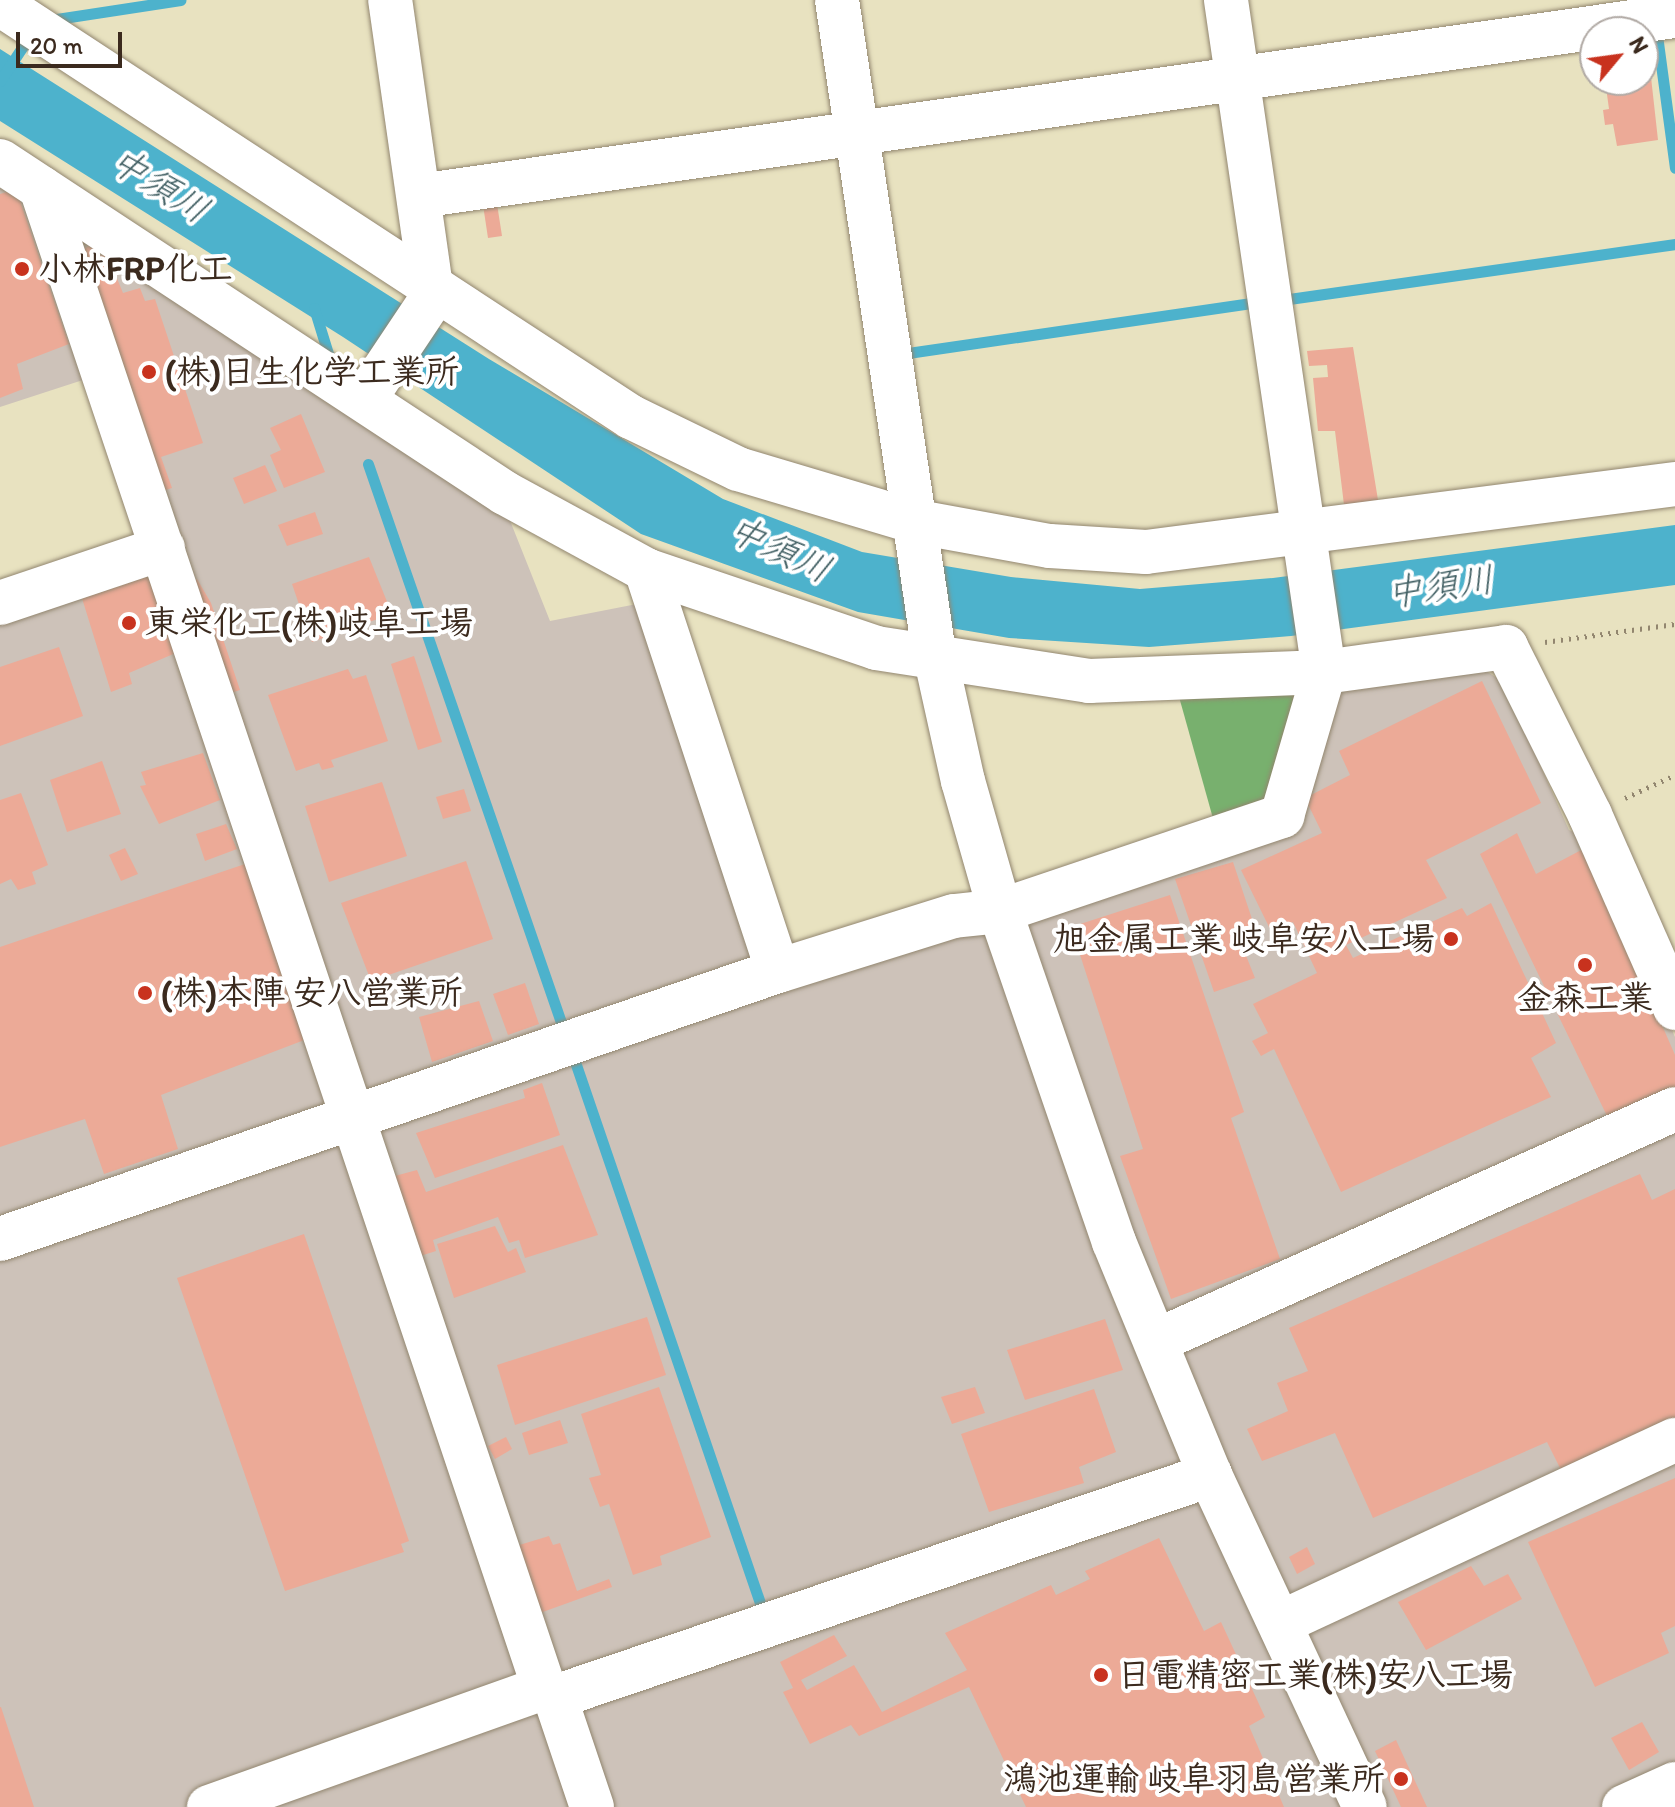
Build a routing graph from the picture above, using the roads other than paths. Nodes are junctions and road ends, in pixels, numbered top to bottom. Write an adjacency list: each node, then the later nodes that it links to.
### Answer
1 (390, 0): 10 (street)
2 (837, 0): 7 (street)
3 (1226, 0): 6 (street)
4 (0, 4): 11 (street)
5 (1675, 16): 6 (street)
6 (1237, 81): 7 (street); 15 (street)
7 (857, 135): 10 (street); 14 (street)
8 (0, 161): 9 (street)
9 (41, 188): 16 (street); 17 (street)
10 (419, 196): 11 (street)
11 (431, 294): 12 (street); 14 (street)
12 (372, 388)
13 (1675, 484): 15 (street)
14 (913, 527): 15 (street); 19 (street)
15 (1306, 544): 20 (street)
16 (163, 548): 18 (street); 25 (street)
17 (646, 570): 19 (street); 22 (street)
18 (0, 603)
19 (934, 654): 20 (street); 21 (street)
20 (1323, 664): 21 (street); 23 (street)
21 (1000, 911): 22 (street); 27 (street)
22 (778, 971): 25 (street)
23 (1675, 1008)
24 (1675, 1109): 27 (street)
25 (351, 1119): 26 (street); 31 (street)
26 (0, 1239)
27 (1156, 1341): 29 (street)
28 (1675, 1440): 30 (street)
29 (1210, 1475): 30 (street); 31 (street)
30 (1280, 1623): 35 (street)
31 (550, 1693): 33 (street); 34 (street)
32 (1675, 1784): 36 (street)
33 (209, 1807)
34 (592, 1807)
35 (1365, 1807)
36 (1624, 1807)

